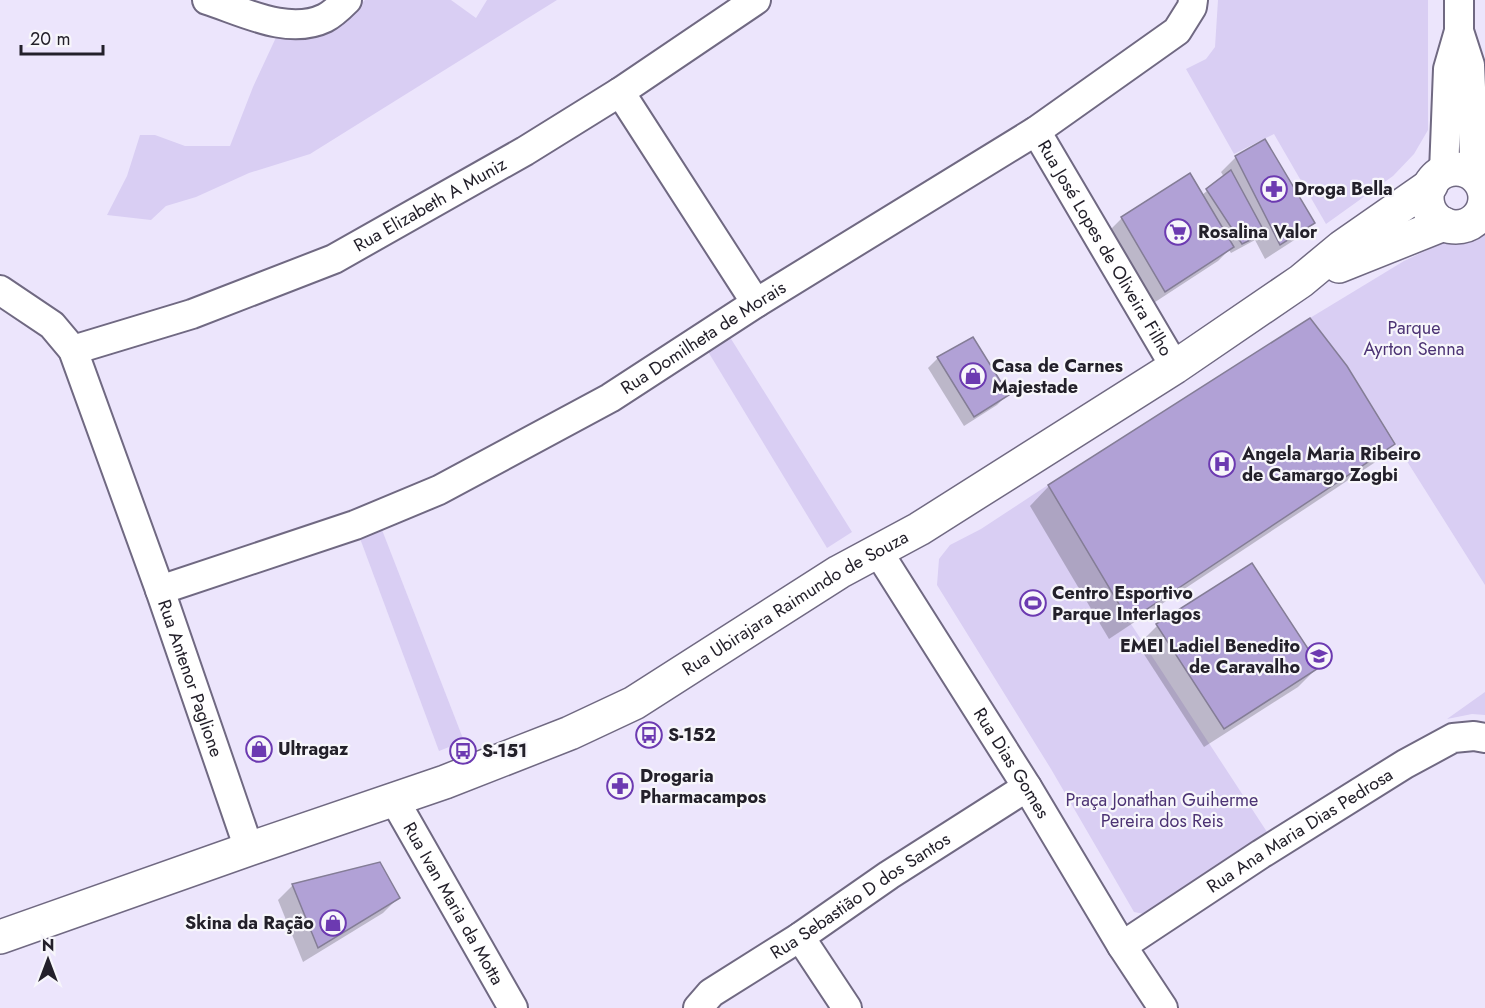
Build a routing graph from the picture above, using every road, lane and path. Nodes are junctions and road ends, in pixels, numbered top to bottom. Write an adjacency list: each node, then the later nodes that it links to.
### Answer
1 (207, 0): 2 (street)
2 (347, 0)
3 (756, 0): 6 (street, Rua Elizabeth A Muniz)
4 (1193, 0): 7 (street, Rua Domilheta de Morais)
5 (1459, 0): 8 (street)
6 (620, 92): 13 (street); 14 (street, Rua Elizabeth A Muniz)
7 (1036, 131): 13 (street, Rua Domilheta de Morais); 15 (street, Rua José Lopes de Oliveira Filho)
8 (1462, 179): 9 (main road); 10 (main road); 11 (main road, Rua Ubirajara Raimundo de Souza)
9 (1481, 217): 10 (main road, Rua Ubirajara Raimundo de Souza)
10 (1444, 224): 11 (main road, Rua Ubirajara Raimundo de Souza)
11 (1301, 281): 15 (main road, Rua Ubirajara Raimundo de Souza)
12 (0, 290): 14 (street, Rua Antenor Paglione)
13 (756, 303): 17 (street, Rua Domilheta de Morais)
14 (73, 350): 17 (street, Rua Antenor Paglione)
15 (1175, 367): 16 (main road, Rua Ubirajara Raimundo de Souza)
16 (877, 550): 19 (street, Rua Dias Gomes); 20 (main road, Rua Ubirajara Raimundo de Souza)
17 (160, 590): 21 (street, Rua Antenor Paglione)
18 (1485, 738): 24 (street, Rua Ana Maria Dias Pedrosa)
19 (1027, 787): 23 (street, Rua Sebastião D dos Santos); 24 (street, Rua Dias Gomes)
20 (395, 801): 21 (main road, Rua Ubirajara Raimundo de Souza); 25 (street, Rua Ivan Maria da Motta)
21 (249, 849): 22 (main road)
22 (1, 934)
23 (800, 937): 26 (street, Rua Sebastião D dos Santos); 27 (street)
24 (1122, 945): 28 (street, Rua Dias Gomes)
25 (513, 1008)
26 (698, 1008)
27 (847, 1008)
28 (1162, 1008)

